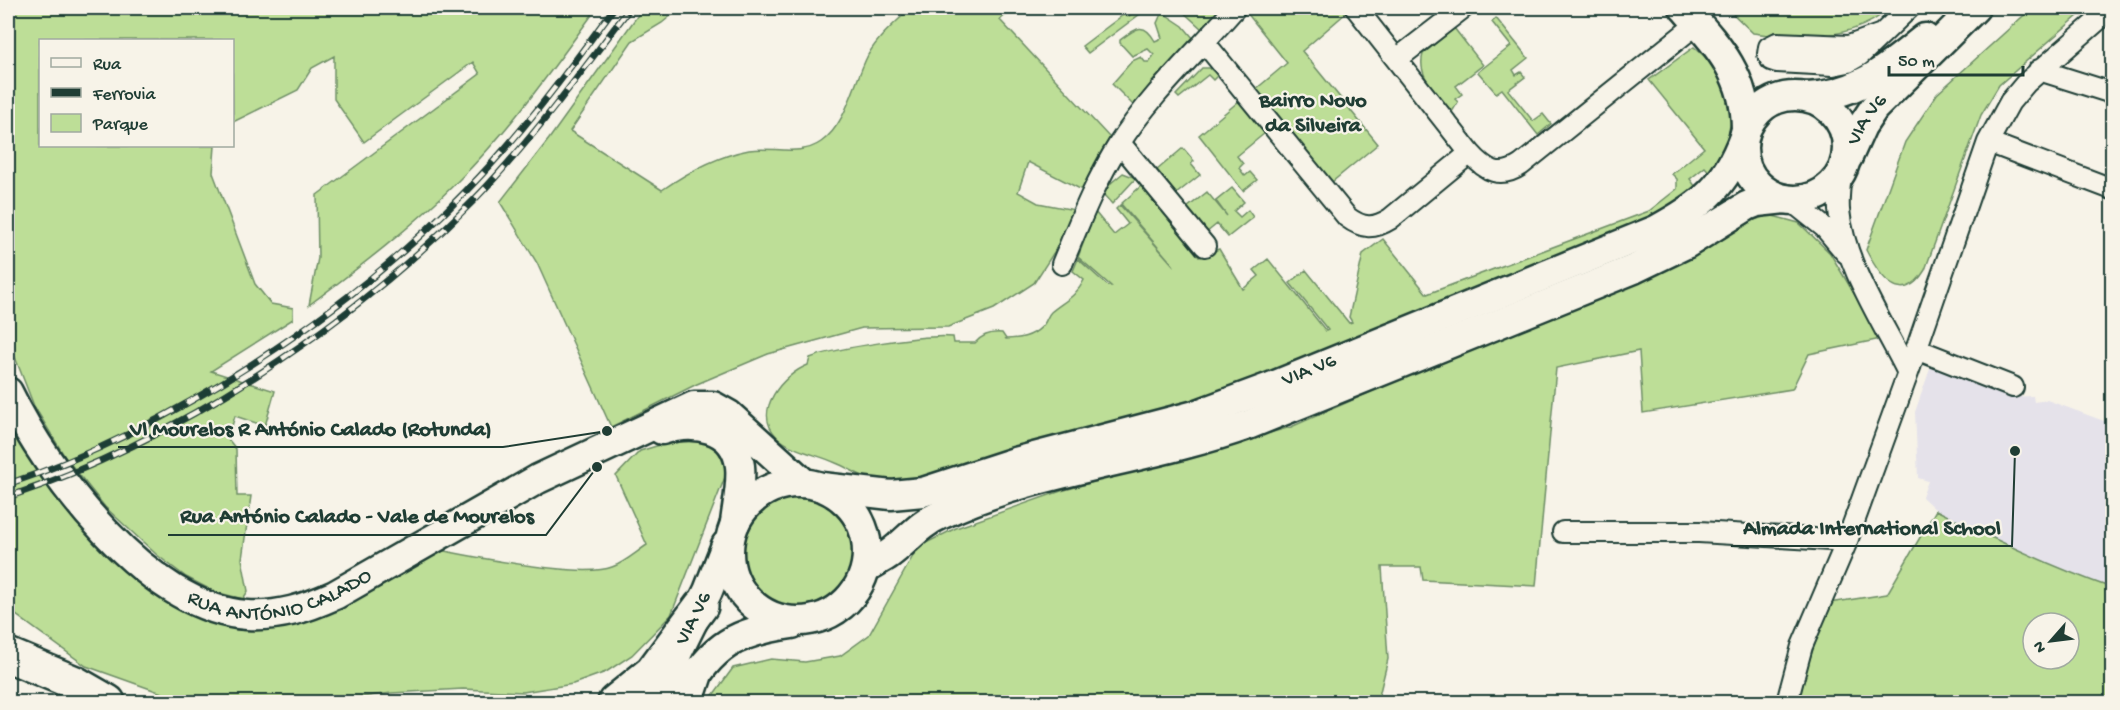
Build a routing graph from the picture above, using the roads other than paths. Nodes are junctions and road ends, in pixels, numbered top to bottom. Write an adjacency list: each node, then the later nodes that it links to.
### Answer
1 (1235, 8): 9 (street)
2 (1356, 8): 11 (street)
3 (1463, 8): 11 (street)
4 (1909, 8): 10 (street)
5 (1963, 8): 15 (main road, VIA V6)
6 (1975, 8): 20 (main road, VIA V6)
7 (2112, 8): 13 (street)
8 (1691, 15): 12 (main road); 19 (street)
9 (1205, 43): 18 (street); 19 (street)
10 (1835, 55)
11 (1397, 59): 19 (street)
12 (1734, 68): 15 (main road); 16 (main road)
13 (2039, 70): 14 (street); 17 (street)
14 (2112, 93)
15 (1803, 96): 16 (main road); 20 (main road)
16 (1745, 133): 22 (main road); 31 (main road, VIA V6)
17 (1988, 142): 21 (street); 26 (street)
18 (1120, 143): 23 (street); 25 (street)
19 (1470, 153)
20 (1844, 168): 22 (main road); 24 (street)
21 (2112, 189)
22 (1788, 200): 24 (street); 35 (main road, VIA V6)
23 (1205, 246)
24 (1851, 260): 27 (street)
25 (1062, 264)
26 (1916, 349): 27 (street); 28 (street)
27 (1908, 373): 34 (street)
28 (2013, 387)
29 (8, 392): 30 (main road, RUA ANTÓNIO CALADO)
30 (614, 445): 31 (main road, RUA ANTÓNIO CALADO); 32 (main road, RUA ANTÓNIO CALADO)
31 (813, 485): 32 (main road); 35 (main road)
32 (733, 527): 36 (main road, VIA V6); 37 (main road)
33 (1563, 532): 34 (street)
34 (1846, 541): 44 (street)
35 (866, 568): 37 (main road)
36 (701, 606): 42 (highway); 43 (main road, VIA V6)
37 (803, 622): 39 (main road, VIA V6)
38 (8, 657): 40 (highway); 41 (highway)
39 (687, 693)
40 (63, 702)
41 (108, 702)
42 (615, 702)
43 (653, 702)
44 (1787, 702)

